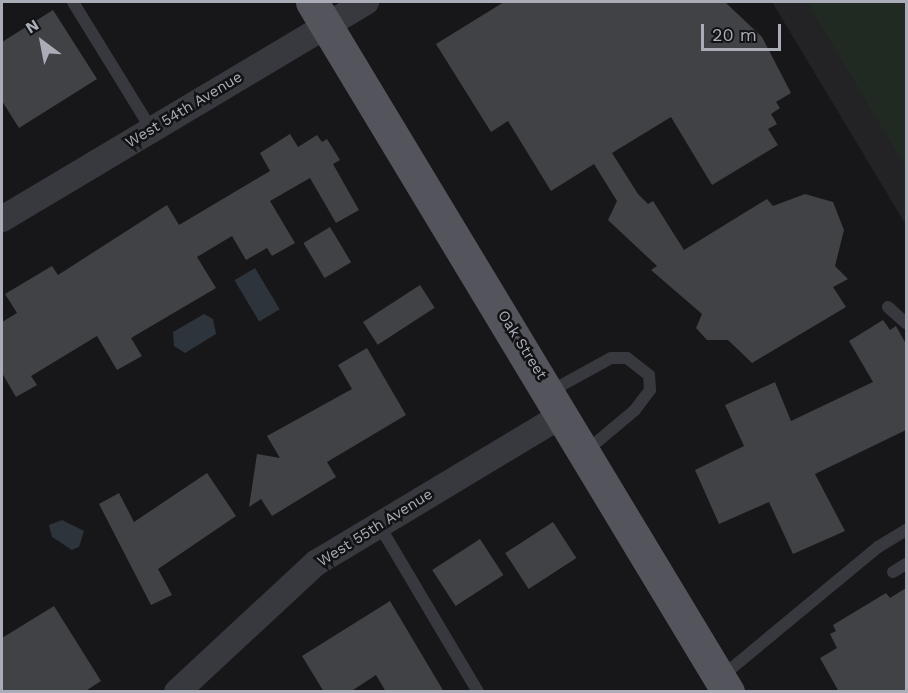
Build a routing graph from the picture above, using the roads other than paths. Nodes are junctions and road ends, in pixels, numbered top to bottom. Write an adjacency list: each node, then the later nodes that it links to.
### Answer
1 (74, 2): 4 (lane)
2 (366, 2): 3 (street, West 54th Avenue)
3 (319, 14): 4 (street, West 54th Avenue); 8 (main road, Oak Street)
4 (151, 129): 5 (street, West 54th Avenue)
5 (2, 219)
6 (888, 307): 7 (lane)
7 (906, 322)
8 (557, 403): 9 (main road, Oak Street); 9 (lane); 10 (street, West 55th Avenue)
9 (586, 451): 14 (main road, Oak Street)
10 (379, 525): 15 (street, West 55th Avenue); 16 (lane)
11 (906, 530): 14 (lane)
12 (906, 564): 13 (lane)
13 (893, 572)
14 (725, 684)
15 (177, 692)
16 (478, 692)

